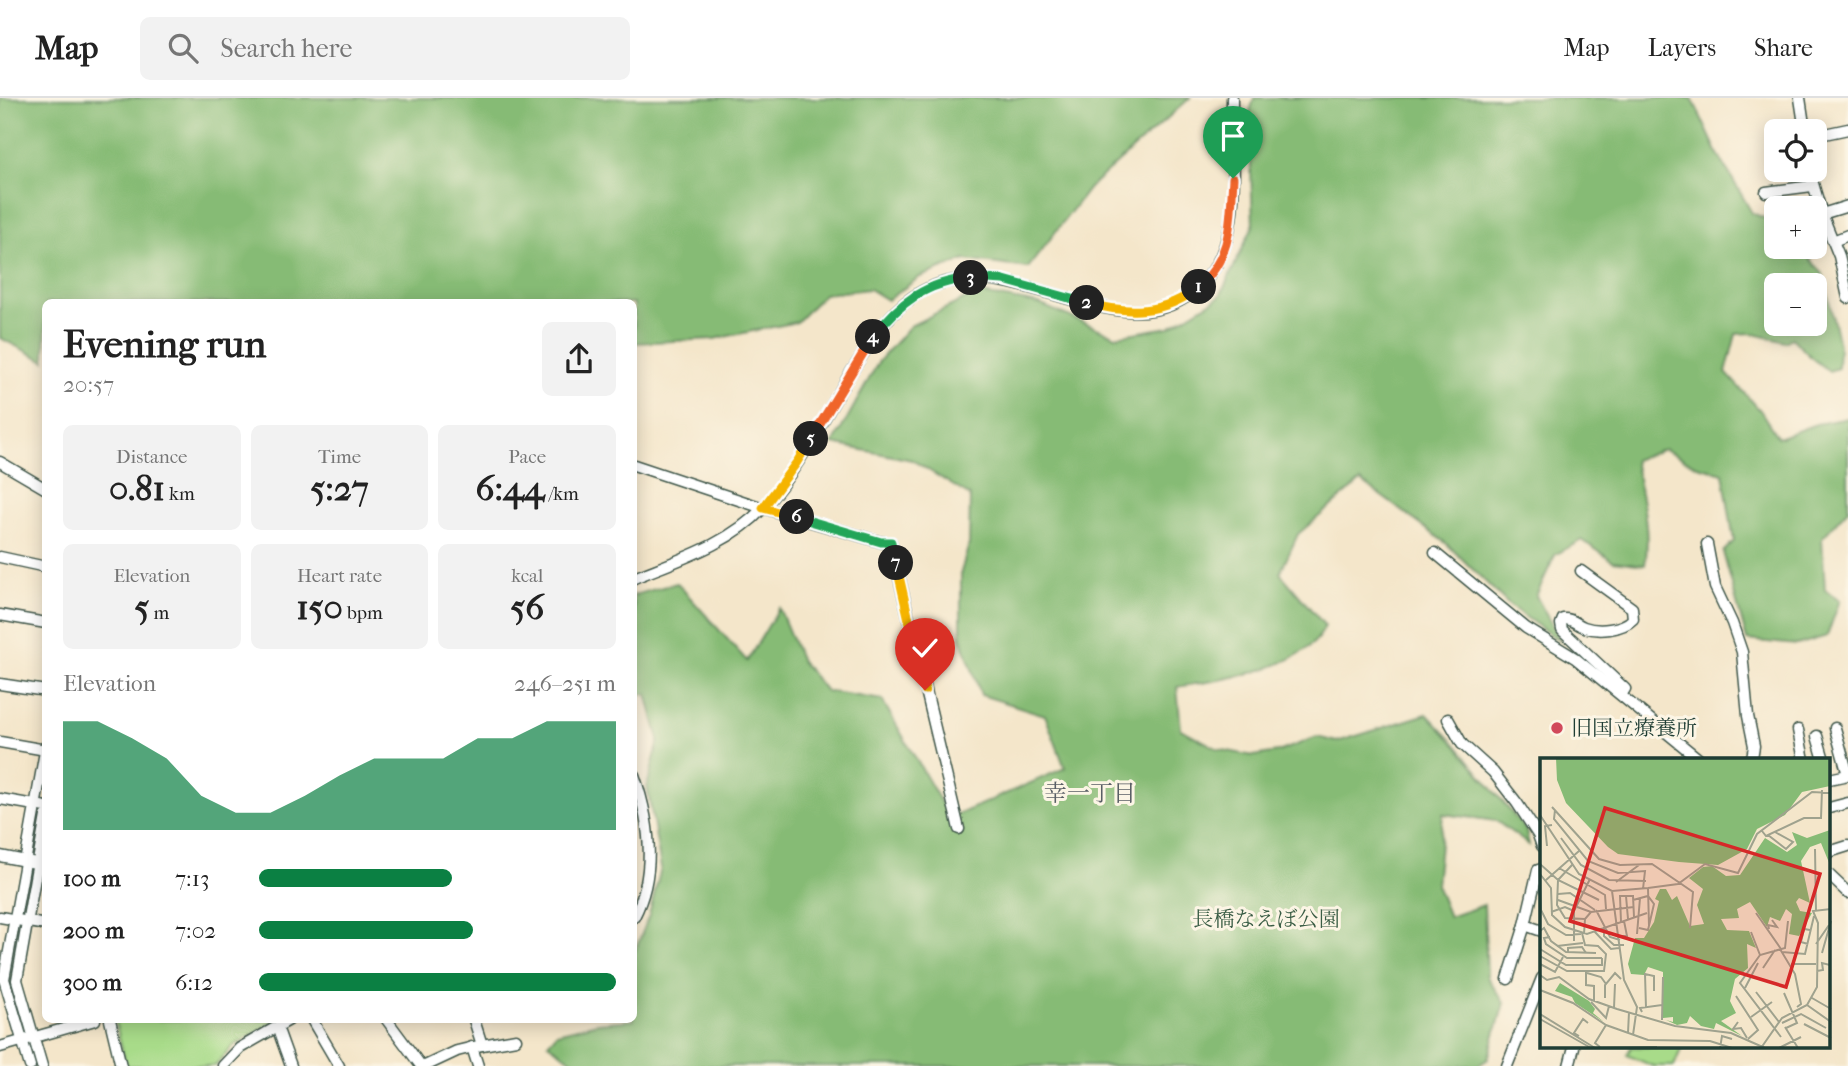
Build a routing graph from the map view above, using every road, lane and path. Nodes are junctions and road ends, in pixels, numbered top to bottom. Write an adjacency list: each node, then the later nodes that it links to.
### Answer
1 (1231, 98): 19 (street)
2 (1800, 98): 3 (street)
3 (1803, 119)
4 (1848, 129): 5 (street)
5 (1827, 133)
6 (1811, 182): 7 (street)
7 (1812, 186): 8 (street); 9 (street)
8 (1766, 192)
9 (1816, 196)
10 (1848, 206): 11 (street)
11 (1827, 212)
12 (1827, 226): 14 (street)
13 (1848, 235): 14 (street)
14 (1833, 241): 15 (street)
15 (1848, 298)
16 (0, 462): 18 (street)
17 (637, 466): 19 (street)
18 (42, 487)
19 (763, 508): 25 (street); 49 (street)
20 (1707, 544): 38 (street)
21 (1435, 553): 30 (street)
22 (0, 557): 23 (street)
23 (42, 566)
24 (1581, 571): 30 (street)
25 (637, 577)
26 (0, 615): 27 (street)
27 (42, 622)
28 (0, 684): 29 (street)
29 (42, 690)
30 (1621, 695): 37 (street)
31 (1448, 719): 50 (street)
32 (1835, 728): 41 (street)
33 (1798, 730): 39 (street)
34 (1818, 736): 40 (street)
35 (0, 742): 36 (street)
36 (42, 749)
37 (1698, 758)
38 (1752, 758)
39 (1804, 758)
40 (1824, 758)
41 (1848, 775): 42 (street)
42 (1830, 779)
43 (42, 783): 47 (street)
44 (637, 786): 59 (street)
45 (0, 799): 47 (street)
46 (1848, 803): 48 (street)
47 (40, 806): 54 (street)
48 (1830, 808)
49 (959, 829)
50 (1540, 840)
51 (1848, 846): 52 (street)
52 (1830, 852)
53 (0, 856): 54 (street)
54 (25, 860): 55 (street); 61 (street)
55 (42, 865): 62 (street)
56 (1540, 870): 64 (street)
57 (1831, 876): 58 (street)
58 (1848, 893)
59 (637, 910)
60 (0, 917): 61 (street)
61 (15, 920): 62 (street); 66 (street)
62 (27, 922): 63 (street); 76 (street)
63 (42, 924)
64 (1525, 925): 65 (street); 67 (street)
65 (1540, 929)
66 (2, 979): 76 (street)
67 (1508, 979)
68 (1540, 983): 89 (street)
69 (73, 1023): 76 (street)
70 (111, 1023): 83 (street)
71 (284, 1023): 75 (street)
72 (314, 1023): 86 (street)
73 (390, 1023): 87 (street)
74 (474, 1023): 78 (street)
75 (277, 1027): 84 (street); 85 (street)
76 (28, 1039): 79 (street); 81 (street); 82 (street)
77 (516, 1039): 78 (street)
78 (477, 1046): 87 (street); 88 (street)
79 (0, 1047)
80 (1574, 1048): 90 (street)
81 (30, 1066)
82 (42, 1066)
83 (121, 1066)
84 (223, 1066)
85 (291, 1066)
86 (339, 1066)
87 (423, 1066)
88 (478, 1066)
89 (1507, 1066)
90 (1569, 1066)

